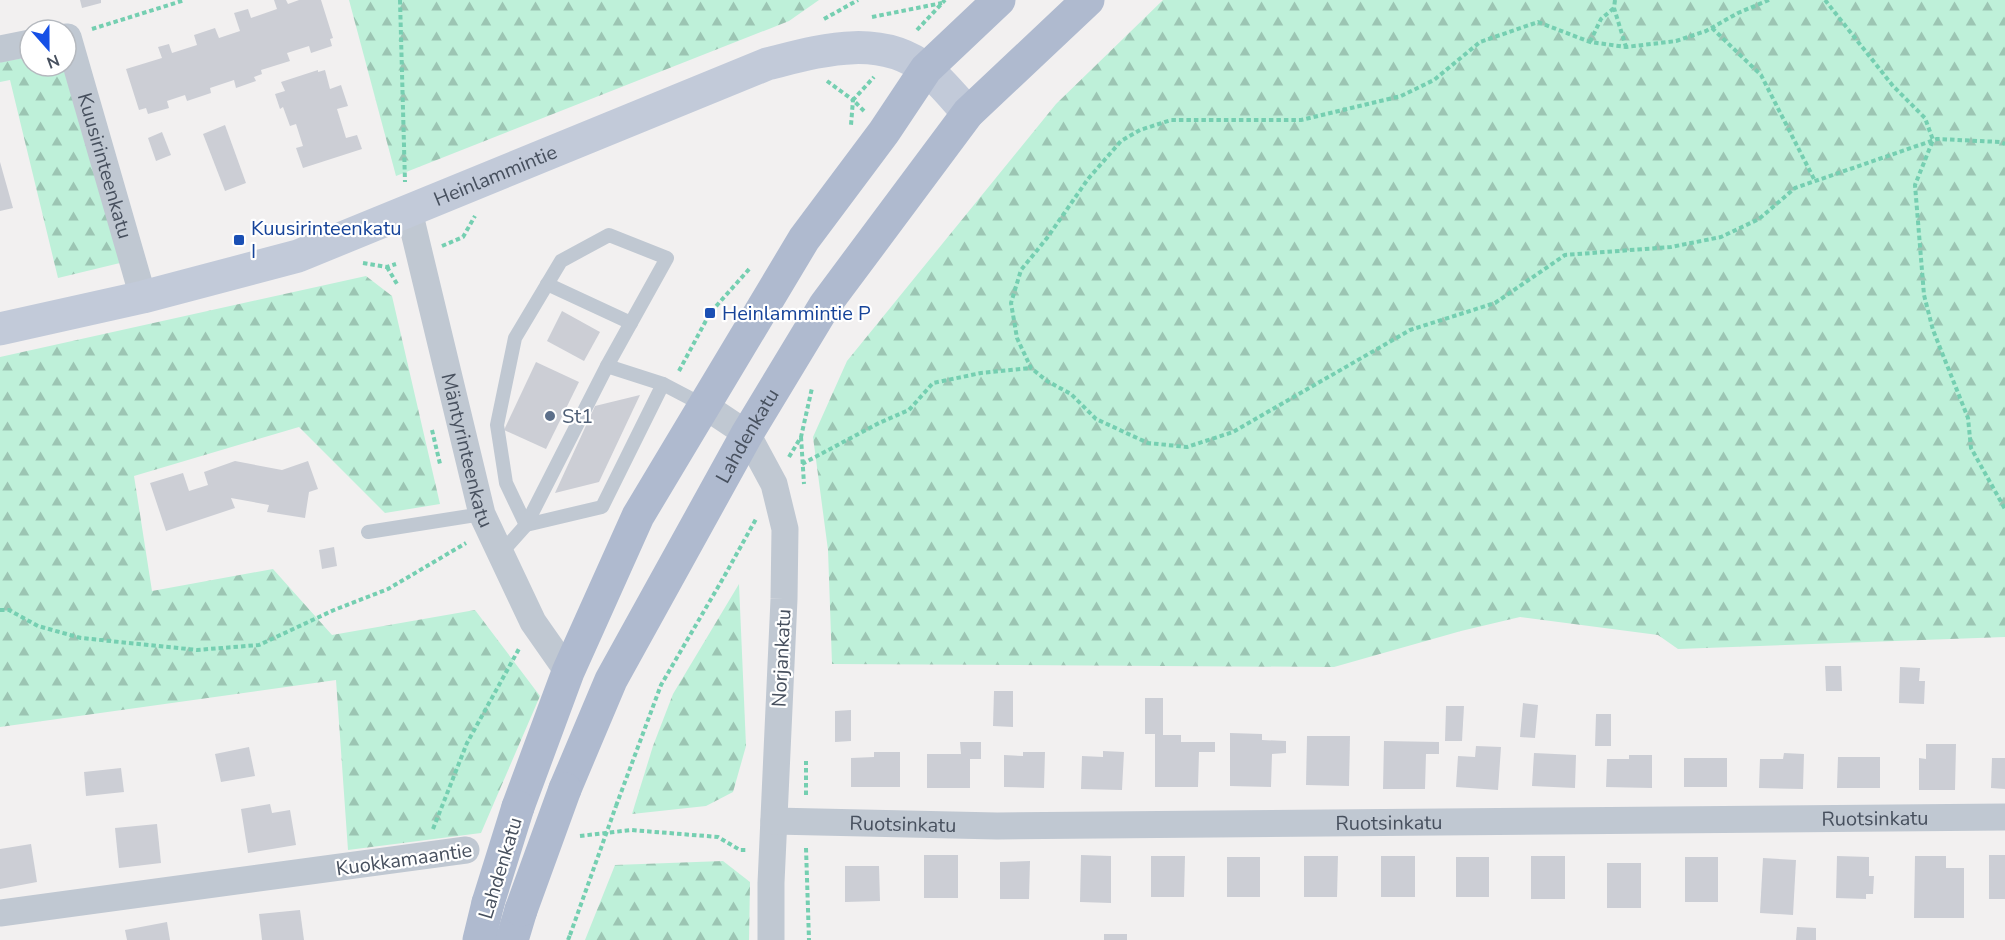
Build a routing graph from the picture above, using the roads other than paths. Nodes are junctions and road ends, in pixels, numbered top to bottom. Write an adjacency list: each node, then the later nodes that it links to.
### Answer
1 (999, 0): 5 (main road, Lahdenkatu)
2 (1088, 0): 7 (main road, Lahdenkatu)
3 (18, 45): 4 (street)
4 (0, 49)
5 (926, 69): 7 (street, Heinlammintie); 8 (street, Heinlammintie); 15 (main road, Lahdenkatu)
6 (78, 75): 10 (street, Kuusirinteenkatu)
7 (969, 113): 16 (main road, Lahdenkatu)
8 (409, 211): 10 (street, Heinlammintie); 17 (street, Mäntyrinteenkatu)
9 (547, 284): 11 (lane); 11 (lane); 18 (lane)
10 (143, 297): 12 (street, Heinlammintie)
11 (631, 323): 13 (lane)
12 (0, 330)
13 (607, 366): 14 (lane); 18 (lane)
14 (666, 386): 15 (lane); 18 (lane)
15 (705, 406): 16 (street, Norjankatu); 21 (main road, Lahdenkatu)
16 (747, 434): 23 (street, Norjankatu); 26 (main road, Lahdenkatu, bridge)
17 (486, 521): 19 (lane); 20 (street, Mäntyrinteenkatu)
18 (526, 525): 20 (lane)
19 (368, 532)
20 (501, 553): 21 (street, Mäntyrinteenkatu)
21 (568, 672): 27 (main road, Lahdenkatu, bridge)
22 (2005, 818): 23 (street, Ruotsinkatu)
23 (774, 822): 28 (street, Norjankatu)
24 (466, 850): 25 (street, Kuokkamaantie)
25 (0, 913)
26 (517, 925)
27 (479, 940)
28 (771, 940)

